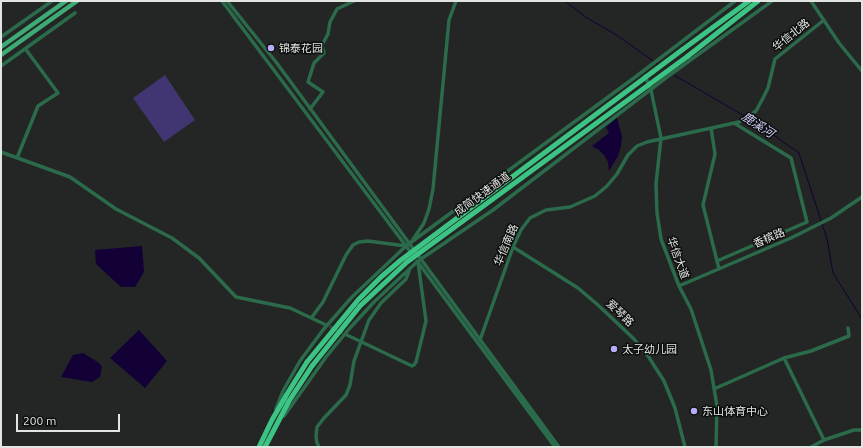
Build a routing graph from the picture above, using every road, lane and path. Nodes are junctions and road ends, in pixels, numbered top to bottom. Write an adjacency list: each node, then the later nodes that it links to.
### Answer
1 (52, 1): 15 (street)
2 (66, 1): 16 (main road)
3 (77, 1): 18 (main road)
4 (222, 1): 31 (street)
5 (227, 1): 23 (street)
6 (354, 1): 23 (street)
7 (456, 1): 31 (street)
8 (735, 1): 21 (street)
9 (749, 1): 45 (highway, 成简快速通道, bridge)
10 (758, 1): 45 (highway, 成简快速通道, bridge)
11 (772, 1): 22 (street)
12 (810, 1): 14 (street)
13 (75, 13): 19 (street)
14 (824, 20): 20 (street); 24 (street, 华信北路)
15 (1, 36)
16 (1, 47)
17 (27, 51): 29 (street)
18 (1, 55)
19 (1, 66)
20 (862, 71)
21 (643, 72): 22 (street, 华信大道); 31 (street)
22 (651, 90): 27 (street, 华信大道); 33 (street)
23 (310, 109): 31 (street)
24 (739, 122): 25 (street, 华信南路)
25 (734, 123): 26 (street, 华信南路); 34 (street)
26 (711, 128): 27 (street, 华信南路); 34 (street)
27 (661, 138): 32 (street, 华信南路); 37 (street, 华信大道)
28 (1, 152): 29 (street)
29 (17, 158): 38 (street)
30 (862, 197): 36 (street, 香槟路)
31 (408, 245): 33 (street); 38 (street); 47 (street)
32 (513, 246): 42 (street, 华信南路); 56 (street, 爱琴路)
33 (419, 260): 35 (street); 42 (street); 43 (street)
34 (717, 261): 36 (street)
35 (410, 269): 43 (street); 49 (street)
36 (719, 269): 37 (street, 香槟路)
37 (679, 286): 46 (street, 华信大道)
38 (312, 317): 39 (street)
39 (324, 324)
40 (848, 328): 44 (street)
41 (347, 335): 43 (street)
42 (479, 340): 54 (street); 55 (street)
43 (361, 341): 53 (street)
44 (784, 358): 46 (street); 50 (street)
45 (310, 364): 47 (highway, 成简快速通道); 49 (highway, 成简快速通道)
46 (714, 389): 57 (street, 华信大道)
47 (272, 420): 51 (highway, 成简快速通道)
48 (862, 430): 50 (street)
49 (273, 432): 51 (highway, 成简快速通道)
50 (824, 440): 58 (street)
51 (264, 444): 52 (highway, 成简快速通道)
52 (259, 447)
53 (319, 447)
54 (555, 447)
55 (560, 447)
56 (685, 447)
57 (716, 447)
58 (811, 447)

